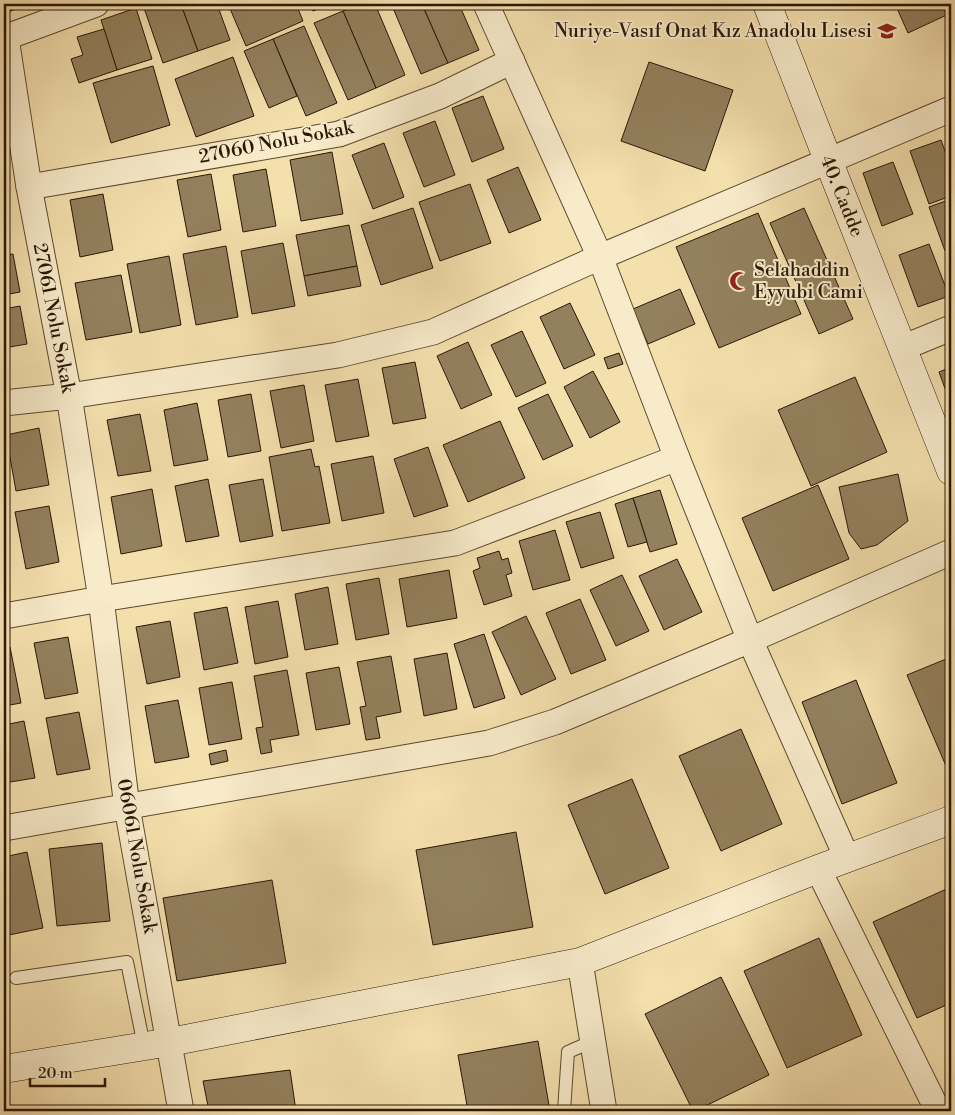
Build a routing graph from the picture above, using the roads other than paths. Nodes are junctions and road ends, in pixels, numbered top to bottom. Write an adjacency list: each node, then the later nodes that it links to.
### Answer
1 (96, 4): 4 (street)
2 (486, 4): 5 (street)
3 (767, 4): 7 (street, 40. Cadde)
4 (5, 38): 8 (street, 27061 Nolu Sokak)
5 (512, 61): 8 (street, 27060 Nolu Sokak); 9 (street)
6 (951, 109): 7 (street)
7 (828, 160): 9 (street); 11 (street, 40. Cadde)
8 (29, 187): 12 (street, 27061 Nolu Sokak)
9 (600, 257): 12 (street); 14 (street)
10 (951, 328): 11 (street)
11 (902, 348): 15 (street, 40. Cadde)
12 (69, 396): 13 (street); 17 (street, 27061 Nolu Sokak)
13 (4, 403)
14 (677, 458): 17 (street); 19 (street)
15 (951, 471)
16 (951, 552): 19 (street)
17 (101, 599): 18 (street); 20 (street, 06061 Nolu Sokak)
18 (4, 616)
19 (750, 640): 20 (street); 23 (street)
20 (127, 807): 22 (street); 28 (street, 06061 Nolu Sokak)
21 (951, 820): 23 (street)
22 (4, 828)
23 (847, 858): 24 (street)
24 (818, 869): 25 (street); 30 (street)
25 (580, 962): 27 (street); 28 (street)
26 (16, 978): 28 (lane)
27 (593, 1042): 32 (lane); 33 (street)
28 (157, 1044): 29 (street); 31 (street, 06061 Nolu Sokak)
29 (4, 1069)
30 (940, 1110)
31 (181, 1111)
32 (564, 1111)
33 (604, 1111)

